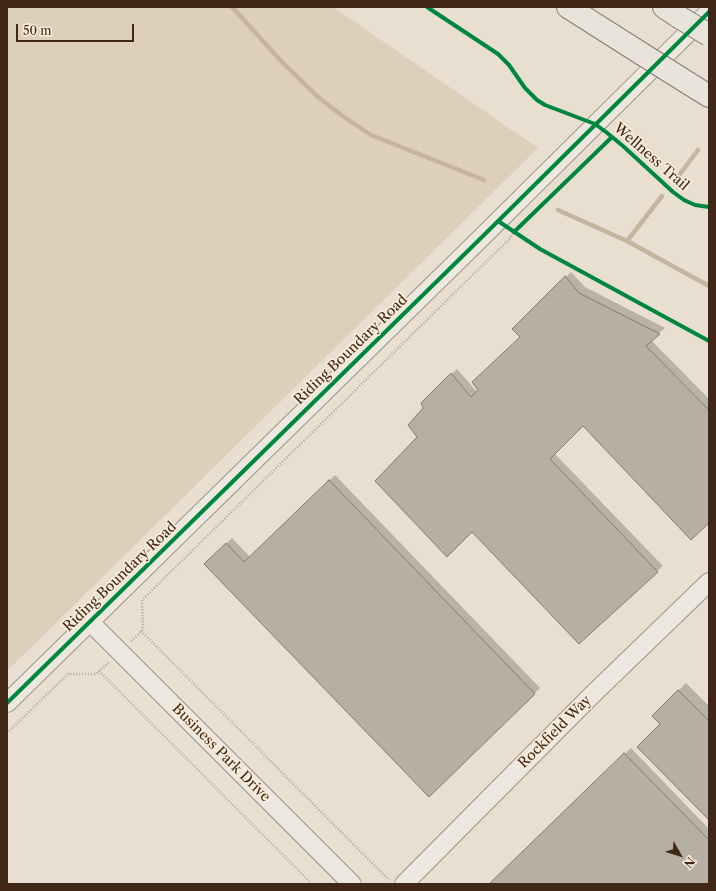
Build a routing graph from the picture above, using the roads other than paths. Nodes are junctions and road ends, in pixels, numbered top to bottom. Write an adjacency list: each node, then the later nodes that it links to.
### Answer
1 (568, 7): 5 (highway, bridge)
2 (672, 12): 4 (highway, bridge)
3 (709, 12): 7 (street, Riding Boundary Road)
4 (709, 35)
5 (709, 96)
6 (709, 582): 10 (street, Rockfield Way)
7 (90, 622): 8 (street, Riding Boundary Road); 9 (street, Business Park Drive)
8 (7, 703)
9 (352, 884)
10 (404, 884)

